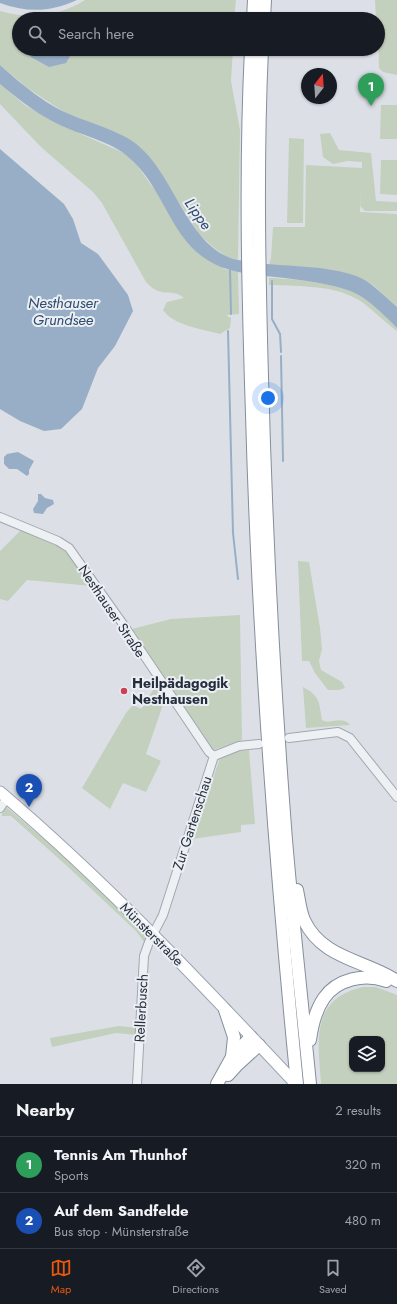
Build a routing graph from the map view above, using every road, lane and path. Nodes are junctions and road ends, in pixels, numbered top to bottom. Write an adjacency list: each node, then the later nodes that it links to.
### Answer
1 (254, 0): 3 (highway)
2 (265, 0): 4 (highway)
3 (253, 12)
4 (264, 12)
5 (251, 56): 25 (highway)
6 (262, 56): 14 (highway)
7 (0, 517): 10 (street, Nesthauser Straße)
8 (289, 738): 12 (street)
9 (259, 744): 10 (street)
10 (214, 756): 15 (street, Zur Gartenschau)
11 (3, 795): 13 (street); 15 (main road, Münsterstraße)
12 (397, 796)
13 (0, 808)
14 (286, 842): 16 (highway); 21 (highway)
15 (153, 934): 18 (main road, Münsterstraße); 22 (street, Rellerbusch)
16 (397, 981)
17 (397, 986): 21 (highway)
18 (225, 1010): 19 (main road, Münsterstraße); 20 (highway)
19 (255, 1041): 20 (highway); 24 (highway); 25 (main road, Münsterstraße)
20 (232, 1057): 23 (highway)
21 (308, 1062): 26 (highway)
22 (137, 1084)
23 (217, 1084)
24 (222, 1084)
25 (296, 1084)
26 (310, 1084)

